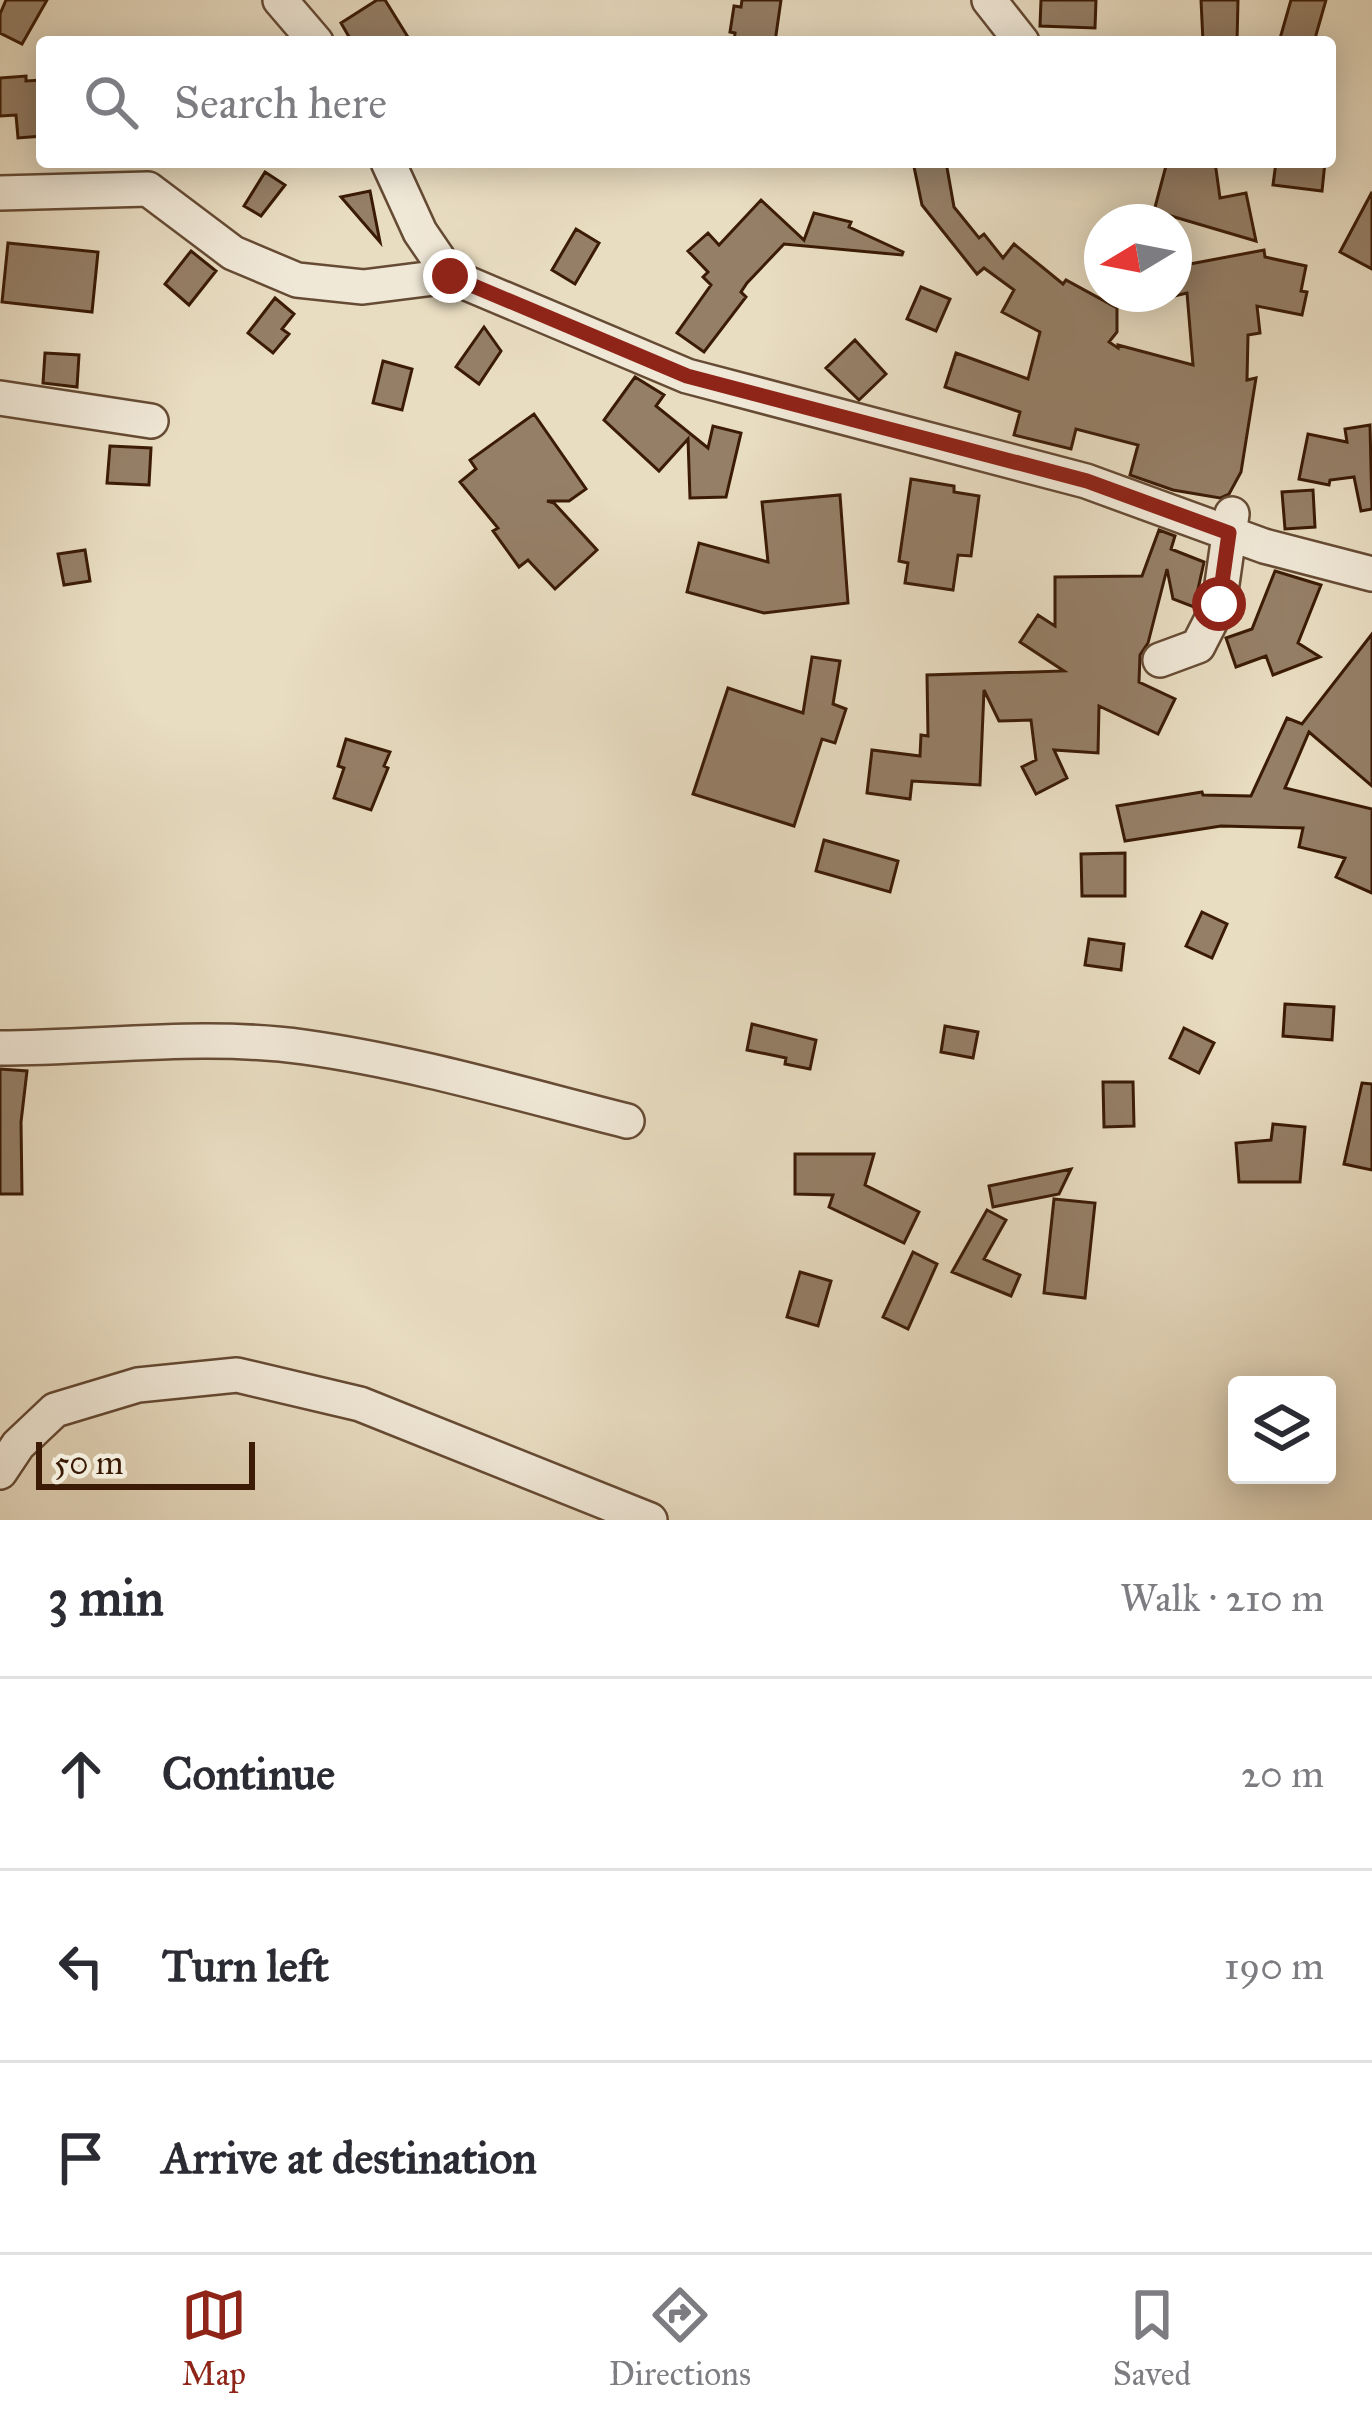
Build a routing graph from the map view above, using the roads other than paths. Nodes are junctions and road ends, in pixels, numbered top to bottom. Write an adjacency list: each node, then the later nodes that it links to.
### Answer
1 (280, 0): 3 (street)
2 (989, 0): 4 (street)
3 (301, 36)
4 (1017, 36)
5 (165, 168): 7 (street)
6 (391, 168): 9 (street)
7 (148, 189): 8 (street); 9 (street)
8 (0, 194)
9 (450, 276): 12 (street)
10 (0, 398): 11 (street)
11 (151, 421)
12 (1231, 522): 13 (street); 14 (street)
13 (1372, 574)
14 (1160, 659)
15 (0, 1048): 16 (street)
16 (627, 1121)
17 (0, 1472): 18 (street)
18 (650, 1520)

